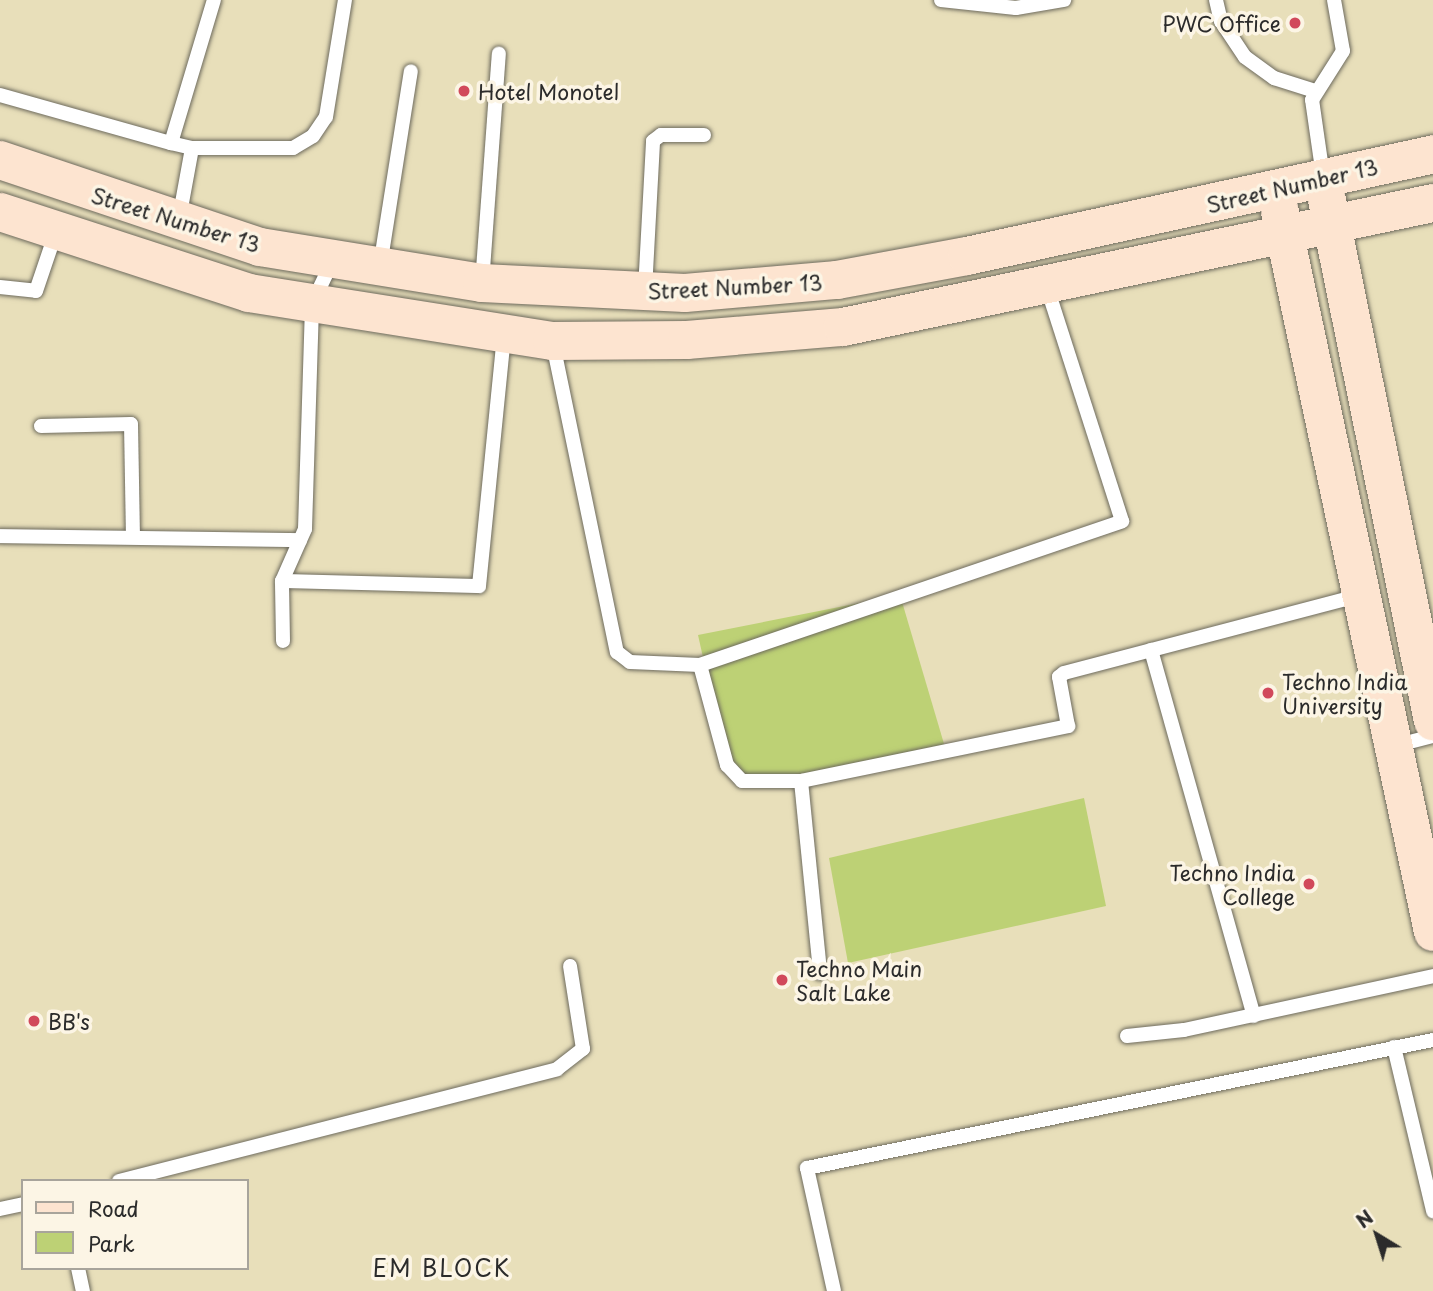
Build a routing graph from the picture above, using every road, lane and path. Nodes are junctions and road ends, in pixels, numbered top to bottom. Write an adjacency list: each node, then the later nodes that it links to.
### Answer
1 (214, 0): 12 (lane)
2 (345, 0): 13 (lane)
3 (941, 0): 4 (lane)
4 (1063, 0)
5 (1216, 0): 9 (lane)
6 (1334, 0): 9 (lane)
7 (499, 54): 27 (lane)
8 (411, 71): 25 (lane)
9 (1315, 91): 16 (lane)
10 (0, 95): 12 (lane)
11 (704, 135): 30 (lane)
12 (171, 143): 13 (lane)
13 (192, 148): 20 (lane)
14 (1433, 154): 16 (main road, Street Number 13)
15 (0, 160): 20 (main road, Street Number 13)
16 (1323, 178): 17 (main road, Street Number 13); 21 (main road)
17 (1275, 190): 23 (main road); 26 (main road, Street Number 13)
18 (1433, 203): 21 (main road)
19 (0, 212): 22 (main road)
20 (178, 225): 24 (main road, Street Number 13)
21 (1332, 225): 23 (main road); 44 (main road)
22 (56, 232): 28 (lane); 31 (main road)
23 (1285, 236): 29 (main road); 40 (main road)
24 (333, 260): 25 (main road, Street Number 13); 31 (lane)
25 (380, 267): 27 (main road, Street Number 13)
26 (878, 272): 30 (main road, Street Number 13); 32 (main road)
27 (482, 284): 30 (main road, Street Number 13)
28 (0, 287)
29 (1047, 287): 32 (main road); 43 (lane)
30 (645, 292)
31 (312, 304): 33 (main road); 38 (lane)
32 (884, 318): 34 (main road)
33 (504, 331): 34 (main road); 39 (lane)
34 (552, 341): 43 (lane)
35 (41, 426): 37 (lane)
36 (0, 536): 37 (lane)
37 (133, 537): 38 (lane)
38 (300, 540): 39 (lane)
39 (282, 581): 41 (lane)
40 (1361, 595): 42 (lane); 46 (main road)
41 (283, 641)
42 (1151, 650): 47 (lane); 52 (lane)
43 (701, 665): 47 (lane)
44 (1433, 722)
45 (1433, 736): 46 (lane)
46 (1394, 746): 48 (main road)
47 (801, 781): 50 (lane)
48 (1433, 932)
49 (570, 966): 56 (lane)
50 (820, 973)
51 (1433, 976): 52 (lane)
52 (1254, 1016): 53 (lane)
53 (1127, 1036)
54 (1433, 1040): 55 (lane)
55 (1394, 1047): 59 (lane); 62 (lane)
56 (127, 1179)
57 (21, 1204): 58 (lane)
58 (0, 1209)
59 (1433, 1210)
60 (78, 1270): 61 (lane)
61 (83, 1291)
62 (834, 1291)

